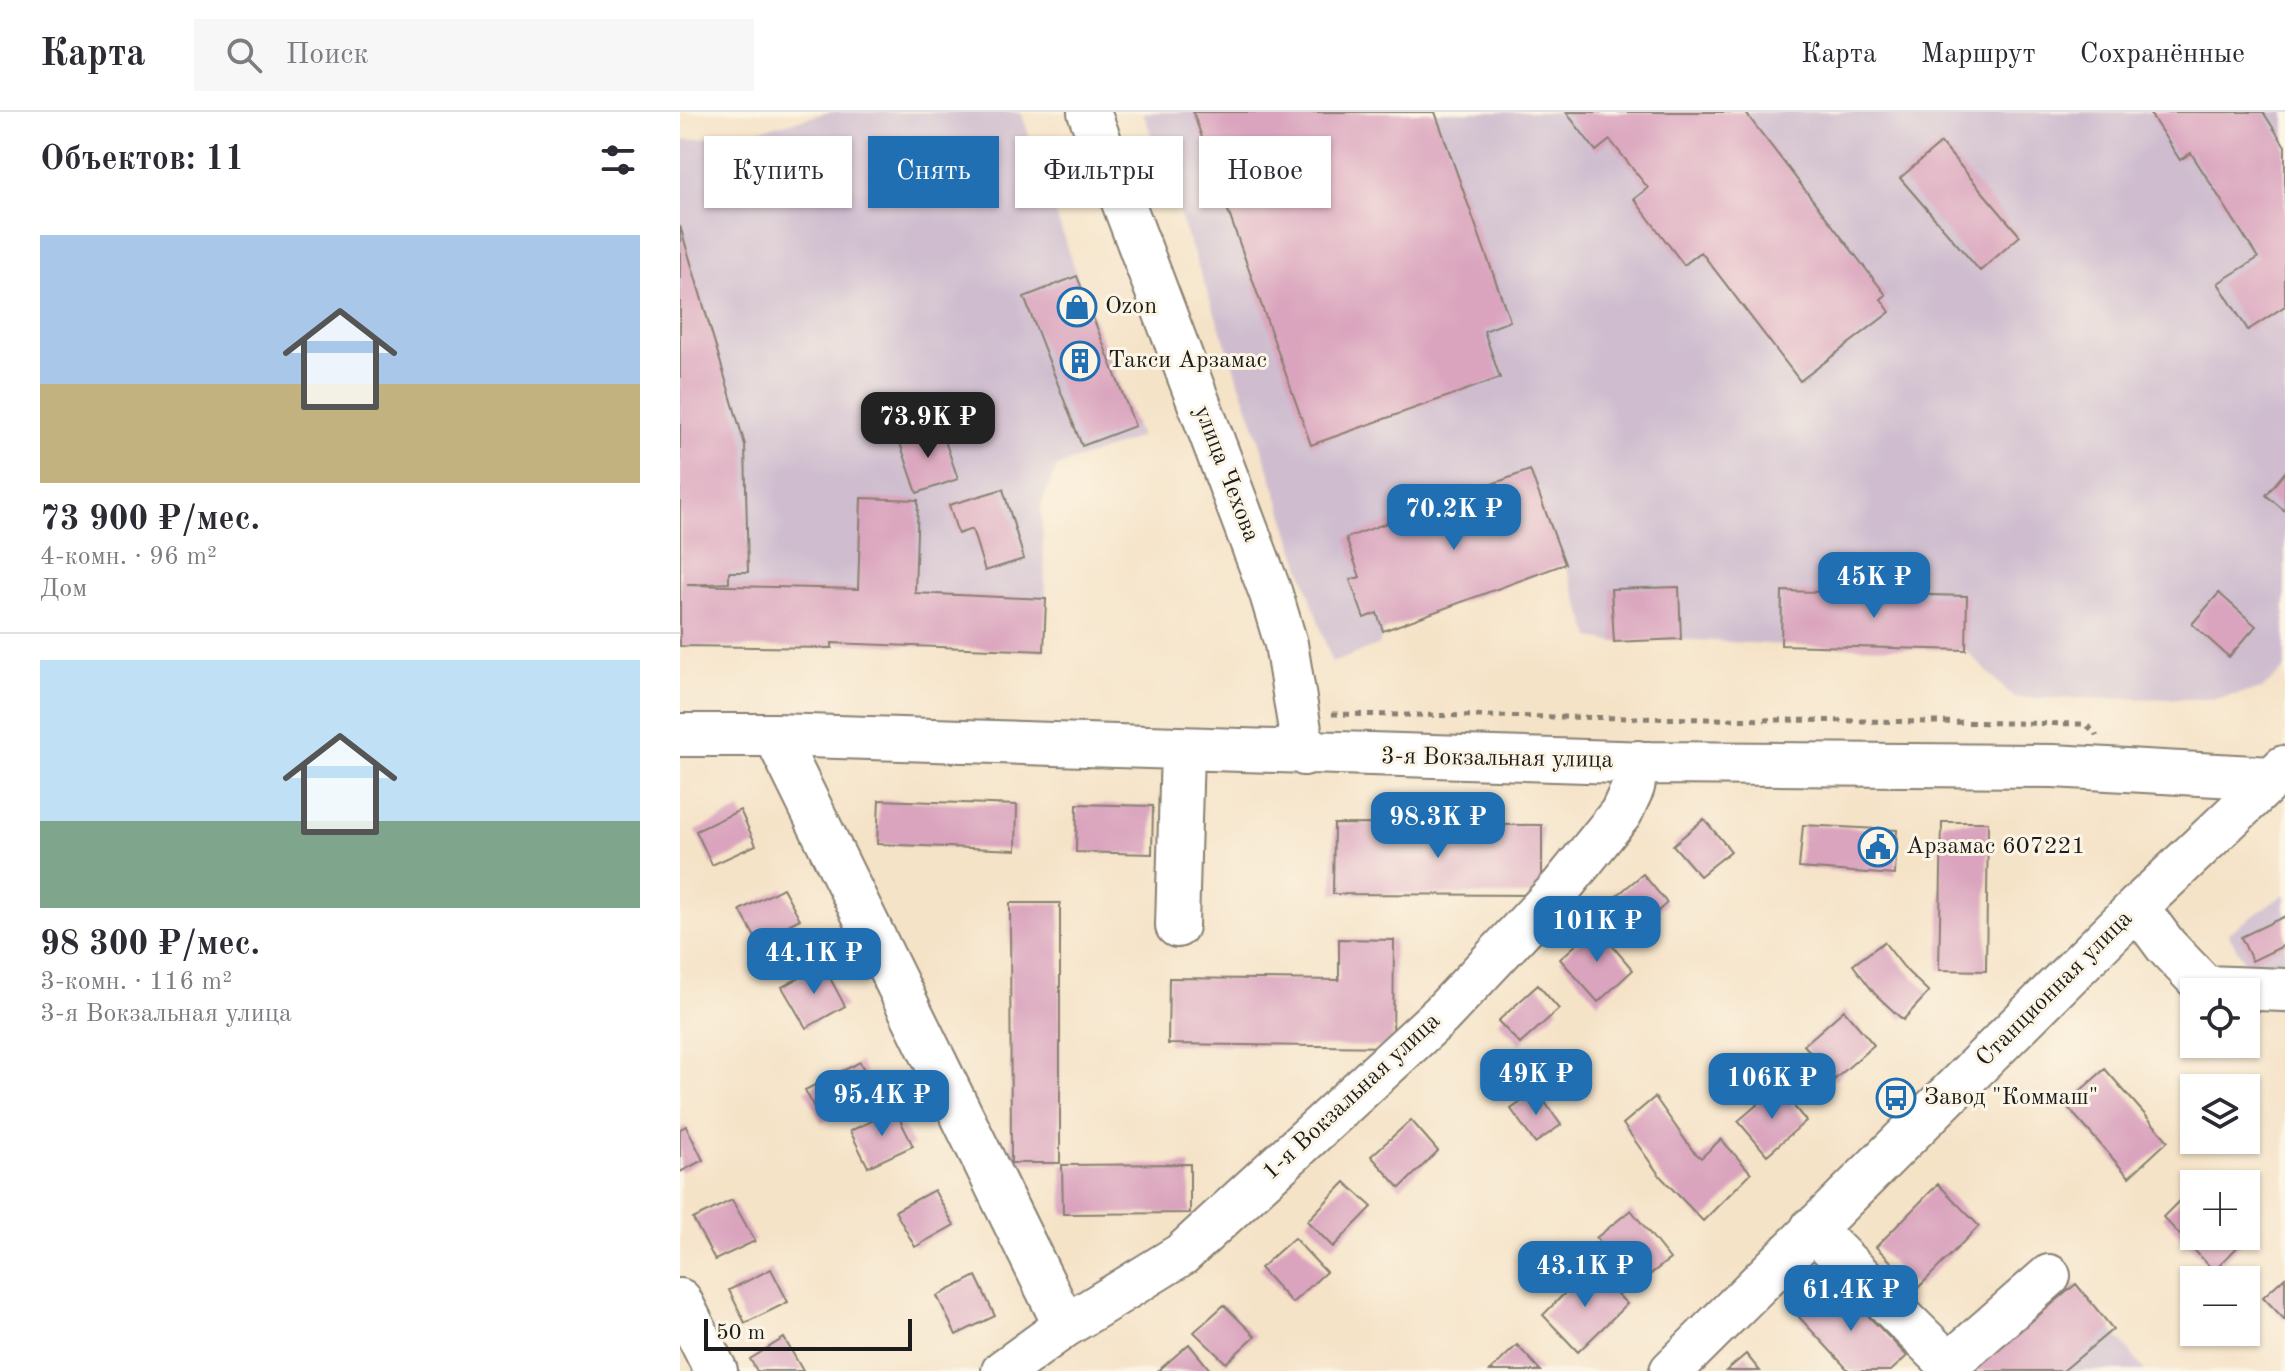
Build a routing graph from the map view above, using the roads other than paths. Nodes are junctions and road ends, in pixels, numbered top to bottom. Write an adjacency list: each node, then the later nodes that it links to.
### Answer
1 (1089, 112): 3 (street, улица Чехова)
2 (722, 734): 4 (street, 3-я Вокзальная улица); 5 (street, 3-я Вокзальная улица); 7 (street, 3-я Вокзальная улица)
3 (1301, 734): 6 (street, 3-я Вокзальная улица); 8 (street, 3-я Вокзальная улица)
4 (680, 735)
5 (775, 735): 6 (street, 3-я Вокзальная улица); 16 (street)
6 (1182, 750): 11 (street)
7 (680, 755)
8 (1638, 762): 9 (street, 3-я Вокзальная улица); 16 (street, 1-я Вокзальная улица)
9 (2279, 772): 10 (street, Станционная улица)
10 (2137, 907): 12 (street); 13 (street, Станционная улица)
11 (1177, 926)
12 (2285, 990)
13 (1812, 1228): 14 (street); 19 (street, Станционная улица)
14 (2049, 1276)
15 (680, 1300): 17 (street)
16 (1065, 1326): 18 (street, 1-я Вокзальная улица)
17 (716, 1371)
18 (1003, 1371)
19 (1671, 1371)

